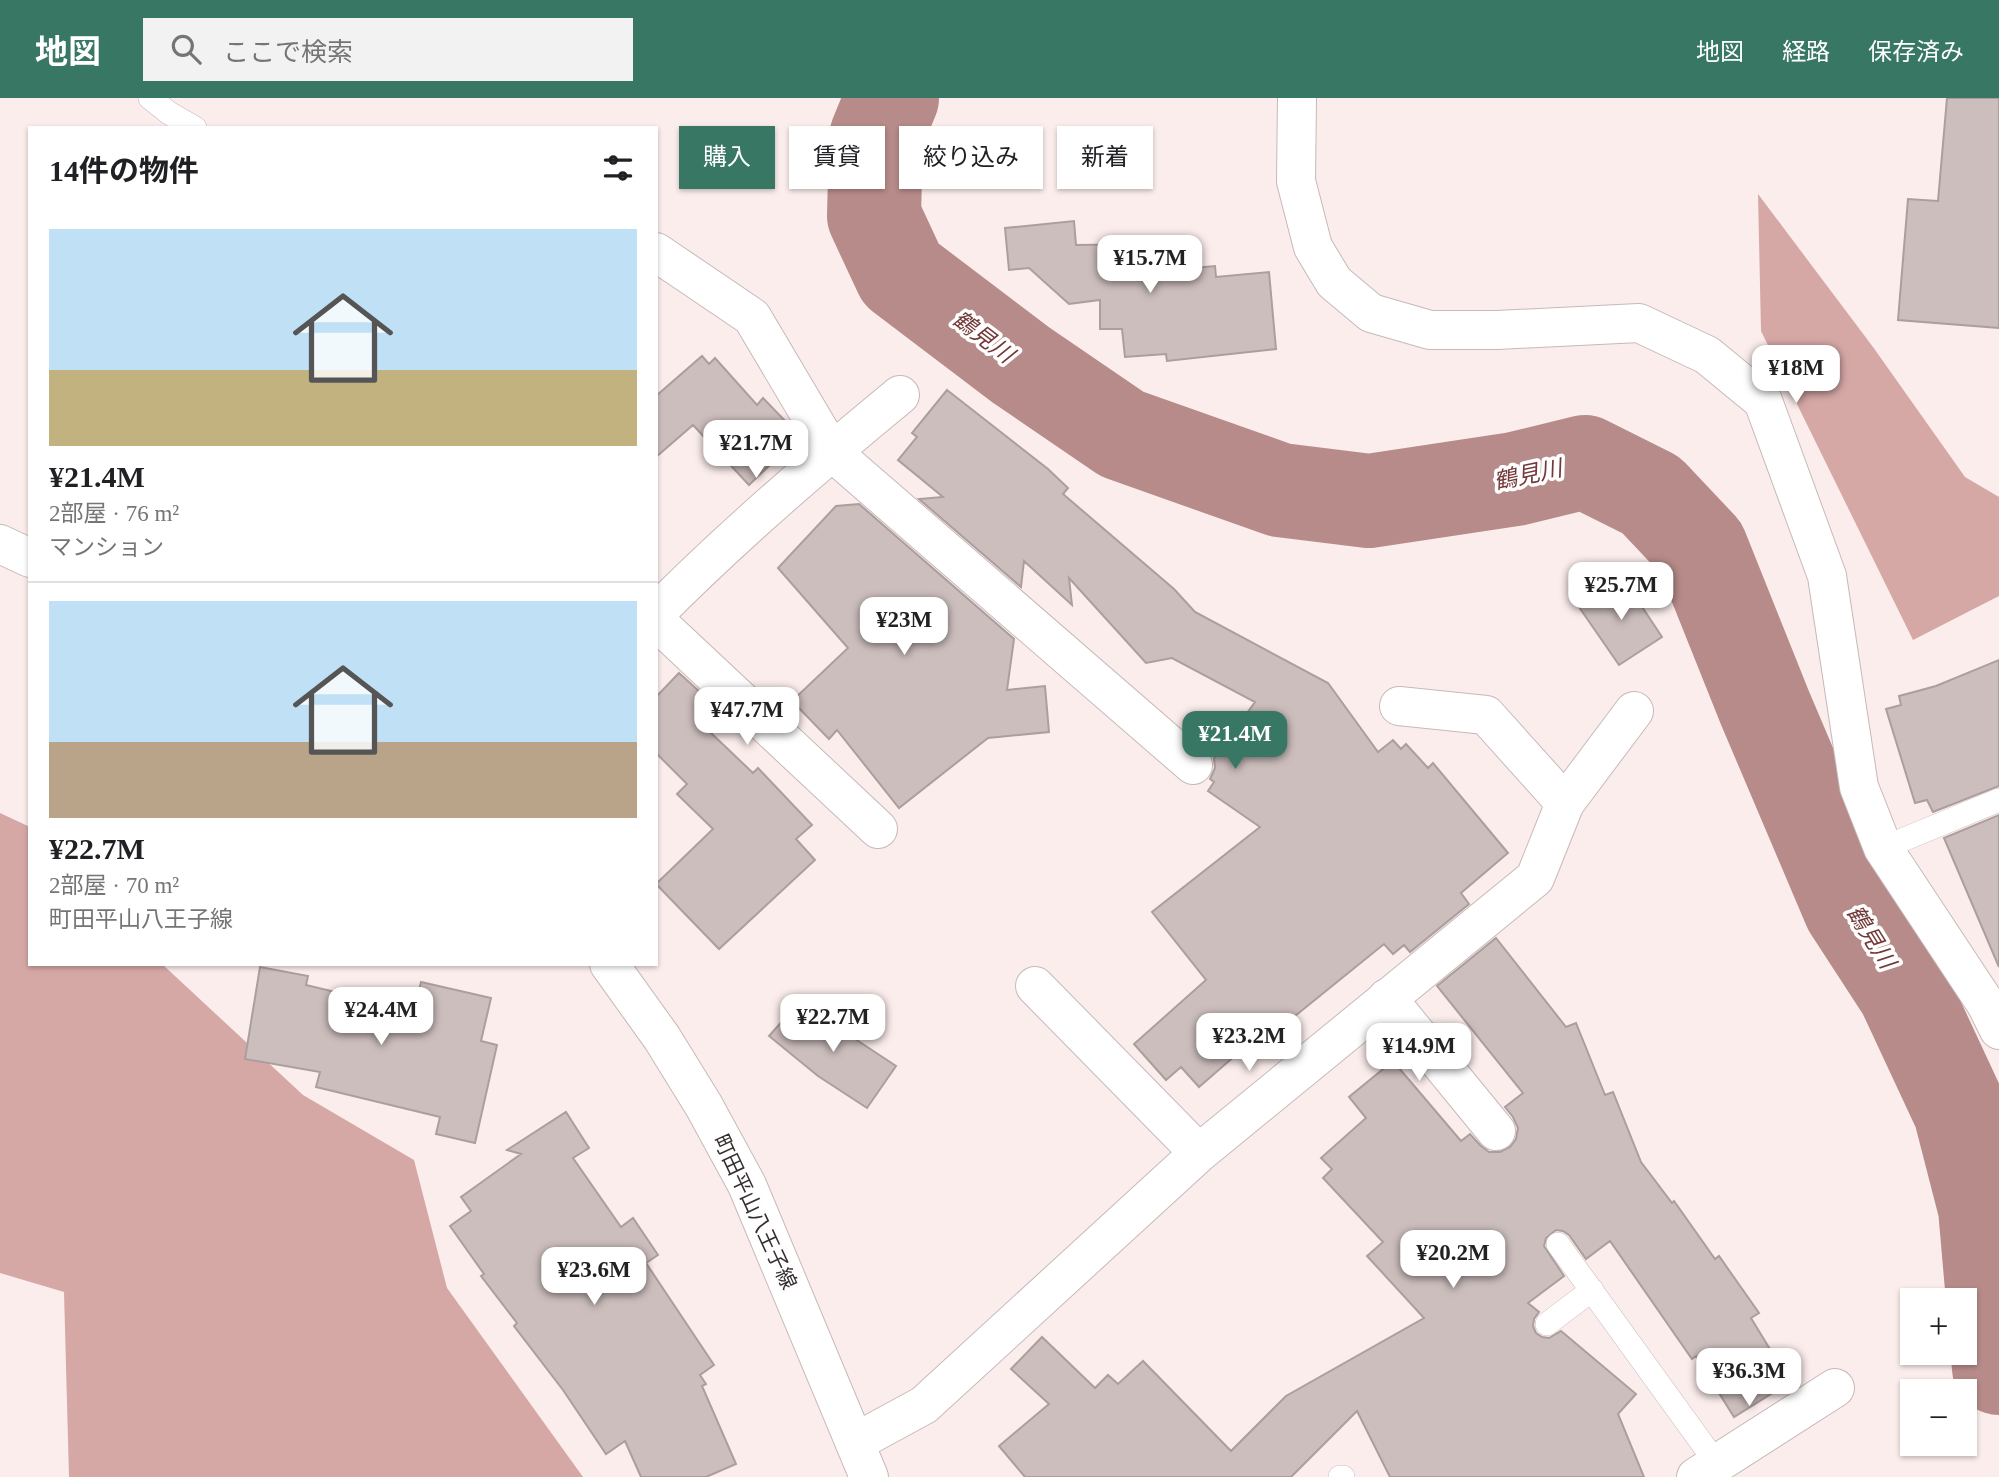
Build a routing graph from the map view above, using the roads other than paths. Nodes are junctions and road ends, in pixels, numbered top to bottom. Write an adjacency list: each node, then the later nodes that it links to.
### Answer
1 (150, 98): 3 (lane)
2 (1297, 98): 17 (street)
3 (192, 126)
4 (658, 253): 6 (street)
5 (900, 395): 6 (street)
6 (832, 452): 9 (street); 13 (street)
7 (0, 544): 8 (street)
8 (28, 557)
9 (658, 611)
10 (658, 623): 16 (street)
11 (1399, 706): 15 (street)
12 (1634, 710): 15 (street)
13 (1194, 765)
14 (1999, 800): 17 (lane)
15 (1565, 803): 20 (street)
16 (878, 829)
17 (1883, 848): 21 (street)
18 (611, 966): 28 (street, 町田平山八王子線)
19 (1035, 986): 23 (street)
20 (1387, 998): 22 (street); 23 (street)
21 (1999, 1030)
22 (1496, 1131)
23 (1199, 1153): 28 (street)
24 (1558, 1244): 25 (lane)
25 (1592, 1290): 26 (lane); 29 (lane)
26 (1546, 1324)
27 (1835, 1388): 29 (street)
28 (863, 1460)
29 (1706, 1470)

